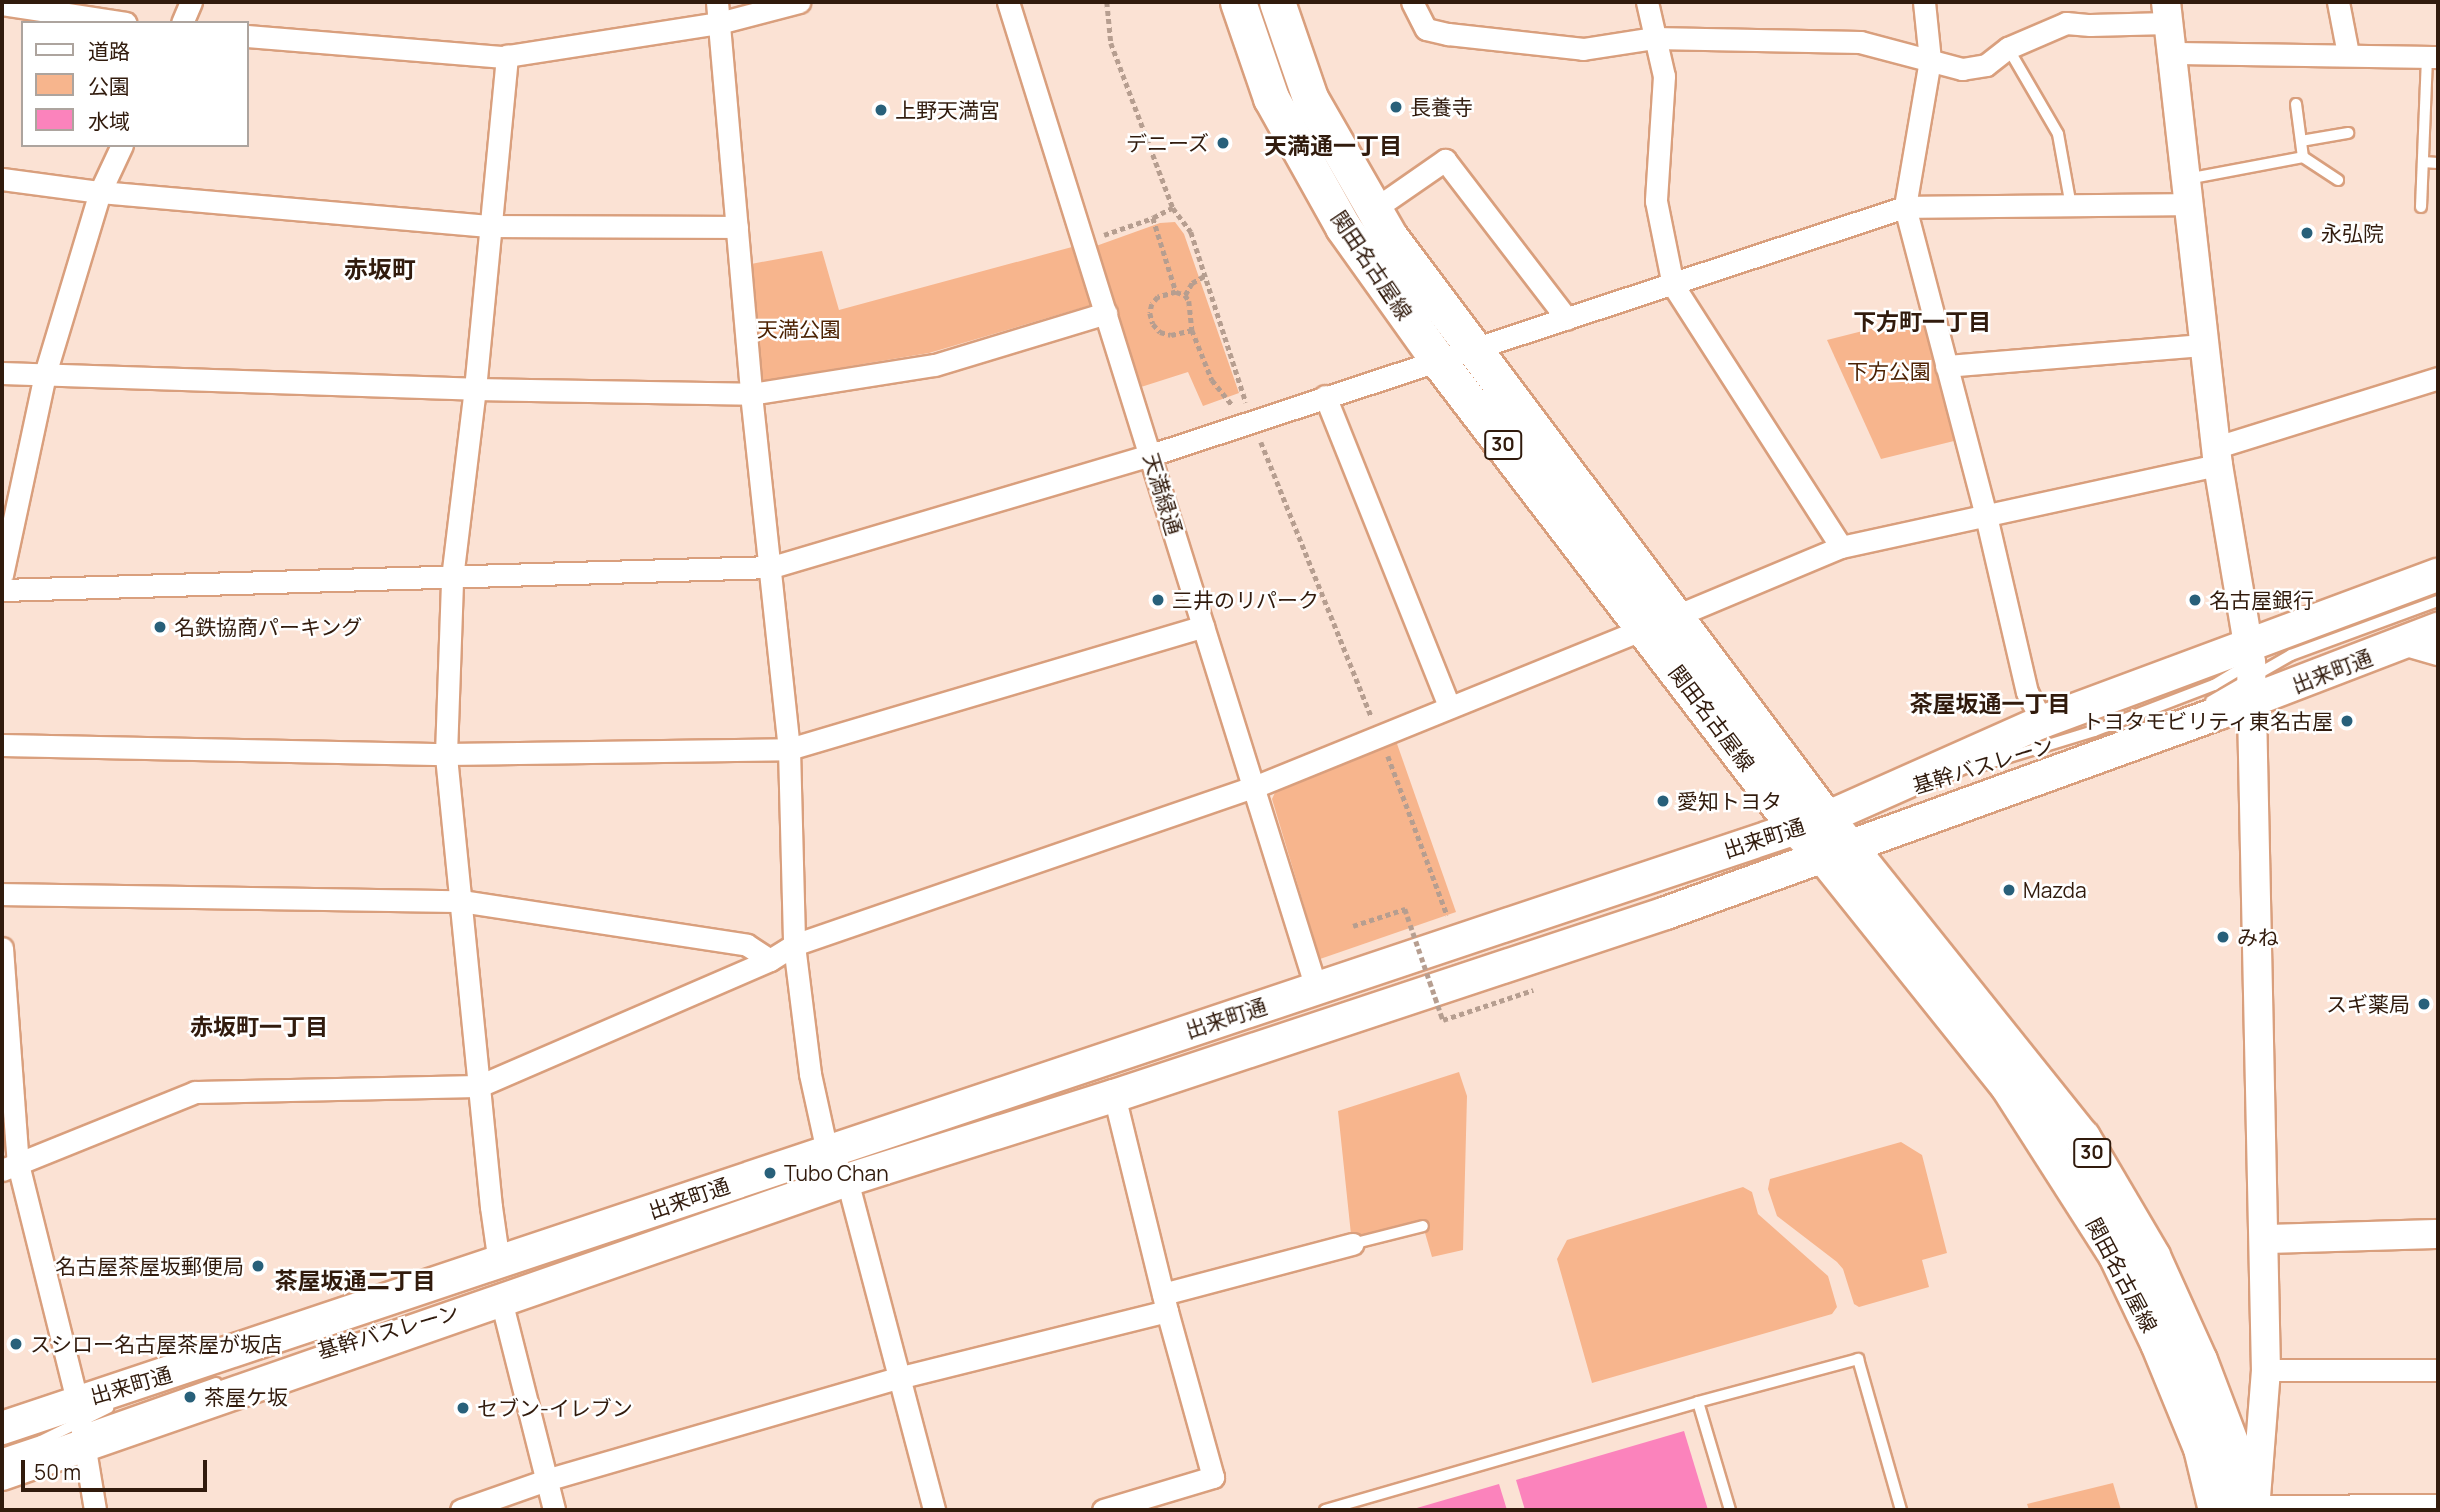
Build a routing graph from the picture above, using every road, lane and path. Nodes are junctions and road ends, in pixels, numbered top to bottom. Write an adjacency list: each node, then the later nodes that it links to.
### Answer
1 (191, 2): 15 (street)
2 (799, 2): 12 (street)
3 (1008, 2): 43 (street, 天満緑通)
4 (1107, 2): 38 (path)
5 (1238, 2): 53 (main road, 関田名古屋線 / 30)
6 (1277, 2): 39 (main road, 関田名古屋線 / 30)
7 (1412, 2): 17 (street)
8 (1647, 2): 17 (street)
9 (1924, 2): 23 (street)
10 (2338, 2): 20 (street)
11 (2, 4): 14 (street)
12 (718, 12): 21 (street); 42 (street)
13 (2167, 13): 18 (street); 19 (street)
14 (113, 21)
15 (182, 21)
16 (248, 36): 21 (street)
17 (1653, 38): 23 (street); 45 (street)
18 (2008, 48): 23 (street); 35 (lane)
19 (2172, 53): 20 (street); 33 (street)
20 (2348, 54): 22 (street)
21 (507, 56): 41 (street)
22 (2433, 57): 29 (lane)
23 (1930, 60): 36 (street)
24 (2296, 104): 26 (lane)
25 (2348, 133): 26 (lane)
26 (2301, 141): 28 (lane)
27 (121, 147): 34 (street)
28 (2303, 157): 32 (lane); 33 (lane)
29 (2423, 162): 30 (lane); 37 (lane)
30 (2438, 163)
31 (2, 179): 34 (street)
32 (2338, 180)
33 (2188, 191): 35 (street); 51 (street)
34 (100, 192): 41 (street); 56 (street)
35 (2071, 206): 36 (street)
36 (1905, 207): 45 (street); 54 (street)
37 (2421, 207)
38 (1173, 208): 40 (path); 44 (path)
39 (1373, 210): 49 (street); 52 (main road, 関田名古屋線 / 30)
40 (1153, 218): 43 (path); 46 (path)
41 (492, 226): 42 (street); 58 (street)
42 (737, 227): 59 (street)
43 (1084, 242): 48 (street, 天満緑通)
44 (1206, 275): 47 (path); 62 (path)
45 (1673, 285): 49 (street); 67 (street)
46 (1176, 292): 47 (path); 50 (path)
47 (1185, 295): 50 (path)
48 (1106, 313): 59 (street); 64 (street, 天満緑通)
49 (1567, 319): 52 (street)
50 (1192, 330): 61 (path)
51 (2204, 345): 54 (street); 65 (street)
52 (1473, 350): 53 (street); 74 (main road, 関田名古屋線 / 30)
53 (1437, 359): 60 (street); 76 (main road, 関田名古屋線 / 30)
54 (1946, 366): 66 (street)
55 (2, 373): 56 (street)
56 (45, 374): 58 (street); 69 (street)
57 (2438, 377): 65 (street)
58 (475, 389): 59 (street); 71 (street)
59 (751, 394): 68 (street)
60 (1325, 396): 64 (street); 81 (street)
61 (1235, 408)
62 (1249, 410)
63 (1259, 439): 83 (path)
64 (1151, 455): 68 (street); 75 (street, 天満緑通)
65 (2218, 456): 66 (street); 80 (street)
66 (1986, 516): 67 (street); 82 (street)
67 (1841, 547): 74 (street)
68 (772, 567): 71 (street); 86 (street)
69 (2, 575)
70 (2438, 575): 80 (main road, 出来町通)
71 (452, 578): 72 (street); 87 (street)
72 (2, 590)
73 (2438, 601): 80 (lane, 基幹バスレーン)
74 (1676, 616): 90 (main road, 関田名古屋線 / 30)
75 (1203, 626): 86 (street); 88 (street, 天満緑通)
76 (1644, 629): 81 (street); 90 (main road, 関田名古屋線 / 30)
77 (2438, 629): 78 (main road, 出来町通)
78 (2402, 644): 79 (street); 80 (main road, 出来町通)
79 (2438, 654)
80 (2256, 665): 82 (main road, 出来町通); 89 (lane, 基幹バスレーン); 91 (main road, 出来町通); 109 (street)
81 (1449, 706): 88 (street)
82 (2042, 722): 89 (main road, 出来町通)
83 (1375, 727)
84 (1383, 743): 94 (path)
85 (2, 745): 87 (street)
86 (789, 750): 87 (street); 96 (street)
87 (446, 754): 93 (street)
88 (1254, 786): 96 (street); 99 (street, 天満緑通)
89 (1880, 796): 90 (main road, 出来町通)
90 (1811, 823): 91 (main road, 関田名古屋線 / 30); 99 (main road, 出来町通)
91 (1836, 850): 103 (main road, 出来町通); 126 (main road, 関田名古屋線 / 30); 135 (main road, 関田名古屋線 / 30)
92 (2, 894): 93 (street)
93 (461, 901): 98 (street); 102 (street)
94 (1448, 916)
95 (1353, 926): 100 (path, bridge)
96 (794, 944): 98 (street); 104 (street)
97 (2, 948): 101 (street)
98 (770, 960): 102 (street)
99 (1316, 988): 104 (main road, 出来町通)
100 (1534, 990)
101 (5, 1042): 105 (street)
102 (479, 1086): 105 (street); 111 (street)
103 (1114, 1096): 106 (main road, 出来町通); 113 (street)
104 (827, 1151): 106 (street); 111 (main road, 出来町通)
105 (10, 1167): 120 (street)
106 (847, 1180): 112 (main road, 出来町通); 117 (street)
107 (1423, 1226): 110 (lane)
108 (2438, 1234): 109 (street)
109 (2265, 1239): 115 (street)
110 (1352, 1244): 113 (street)
111 (499, 1263): 120 (main road, 出来町通)
112 (501, 1300): 114 (lane, 基幹バスレーン); 120 (main road, 出来町通); 124 (street)
113 (1165, 1302): 117 (street); 131 (street)
114 (313, 1352)
115 (2266, 1370): 116 (street); 126 (street)
116 (2438, 1370)
117 (898, 1378): 124 (street); 130 (street)
118 (223, 1381): 120 (lane)
119 (1698, 1402): 132 (lane); 133 (lane); 134 (lane)
120 (81, 1425): 121 (main road, 出来町通); 122 (lane); 123 (main road, 出来町通); 127 (street)
121 (2, 1428)
122 (2, 1454)
123 (2, 1472)
124 (546, 1480): 128 (street); 129 (street)
125 (2438, 1505): 126 (street)
126 (2252, 1509)
127 (95, 1510)
128 (461, 1510)
129 (554, 1510)
130 (934, 1510)
131 (1103, 1510)
132 (1325, 1510)
133 (1730, 1510)
134 (1901, 1510)
135 (2216, 1510)

